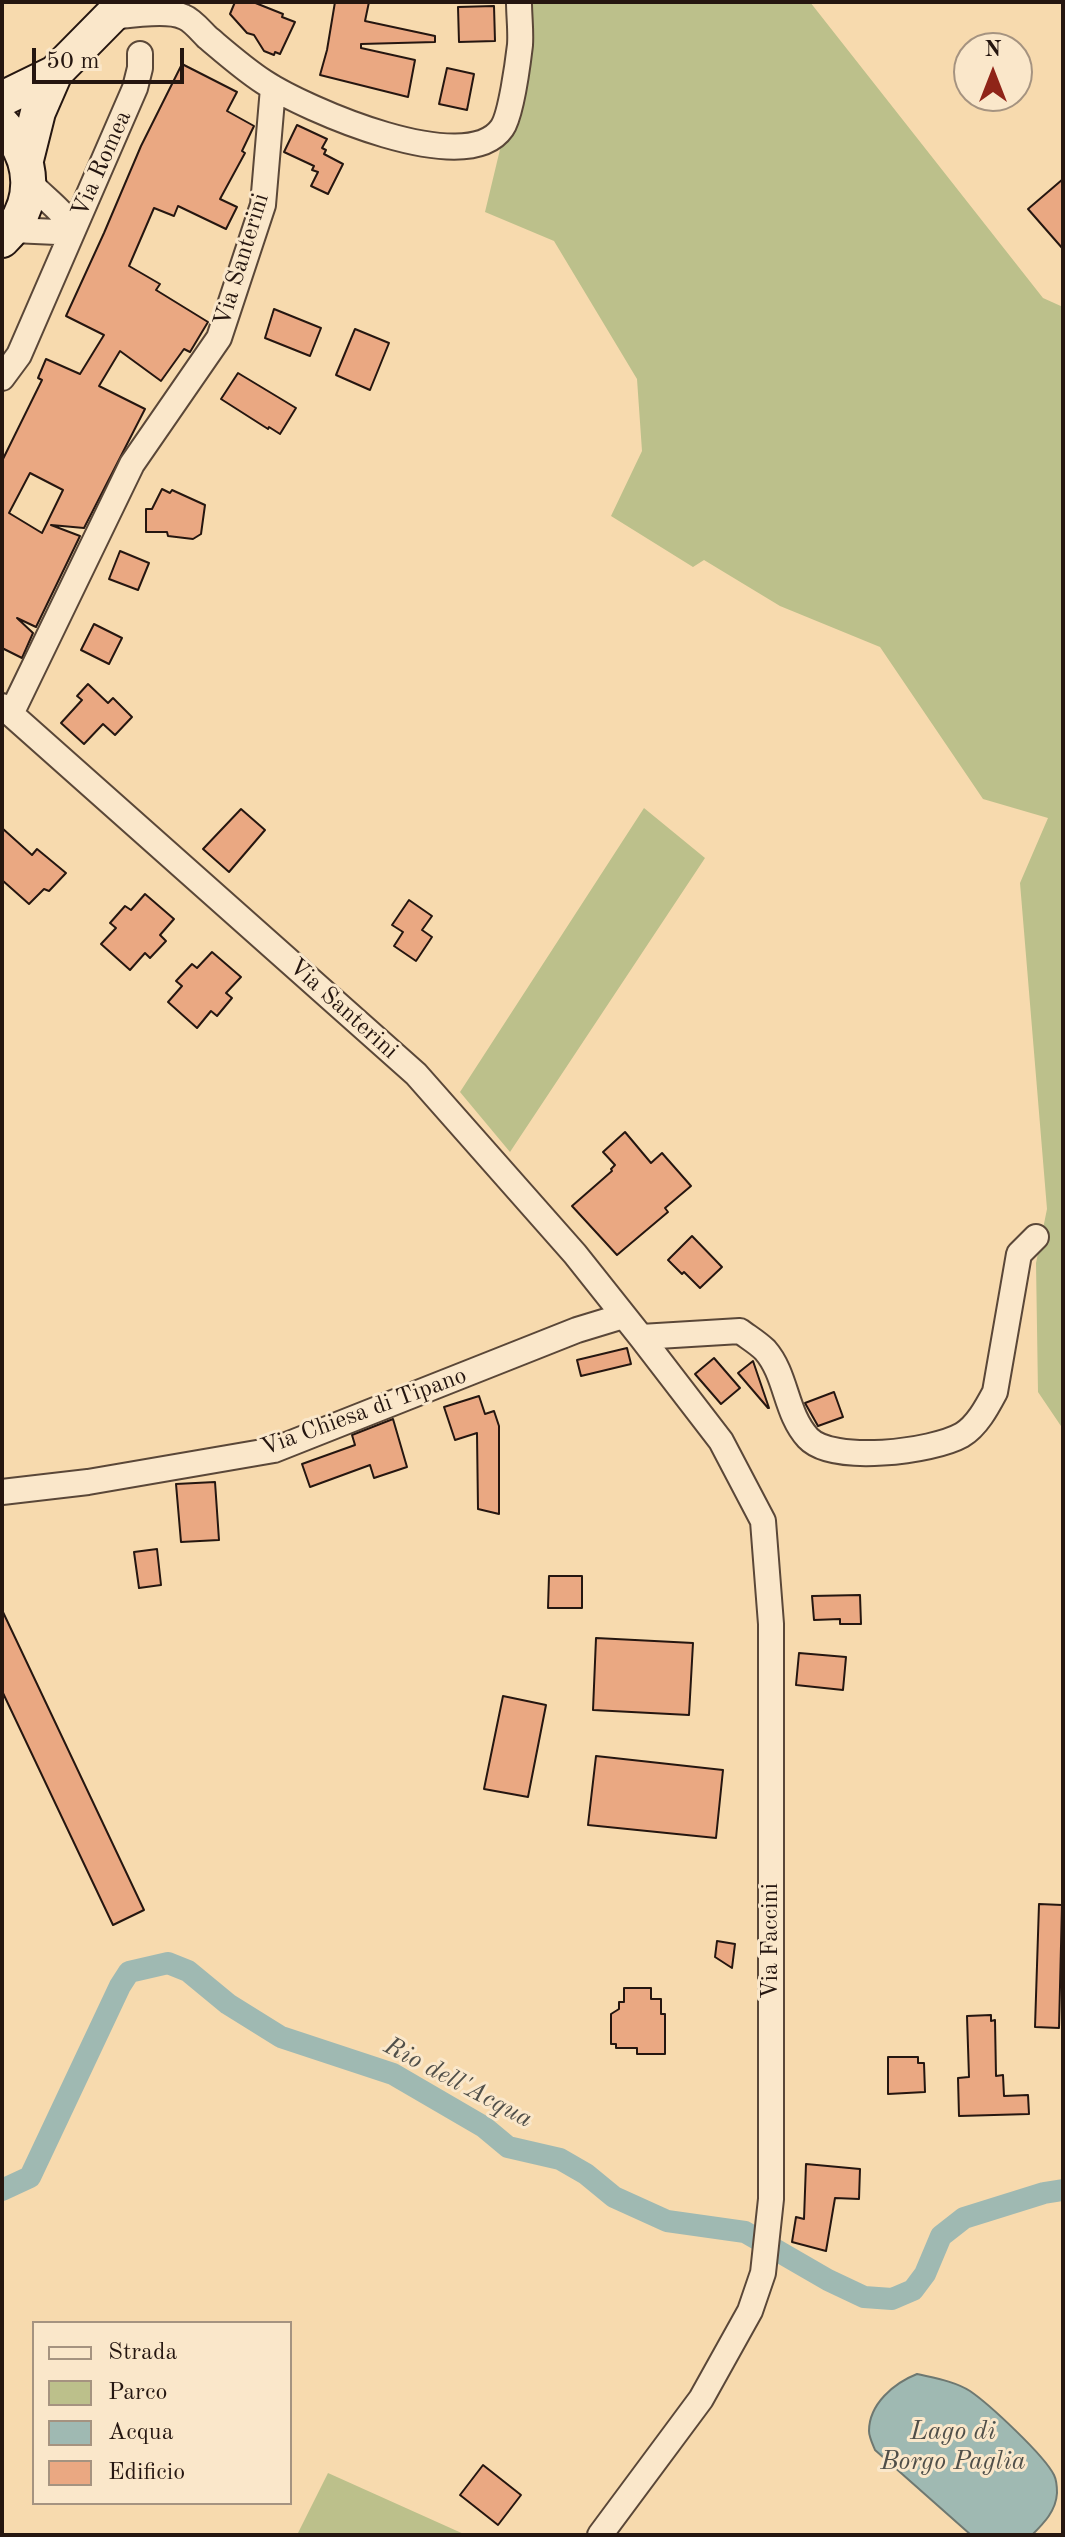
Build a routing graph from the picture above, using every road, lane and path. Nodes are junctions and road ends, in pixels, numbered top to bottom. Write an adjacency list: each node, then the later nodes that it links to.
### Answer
1 (519, 2): 6 (street)
2 (118, 9): 3 (street); 5 (main road, Via Romea)
3 (183, 9): 6 (street)
4 (140, 54): 10 (street, Via Romea)
5 (55, 73): 7 (main road, Via Romea); 9 (main road, Via Romea)
6 (273, 88): 13 (street, Via Santerini)
7 (2, 99)
8 (2, 124): 9 (main road, Via Romea)
9 (28, 171): 10 (street, Via Romea); 11 (main road, Via Romea)
10 (74, 228): 11 (street, Via Romea); 12 (street, Via Romea)
11 (7, 235)
12 (2, 378)
13 (6, 710): 15 (street, Via Santerini)
14 (1036, 1237): 16 (street)
15 (623, 1316): 16 (street, Via Santerini); 17 (street, Via Chiesa di Tipano)
16 (641, 1337): 18 (street, Via Faccini)
17 (2, 1492)
18 (600, 2535)

